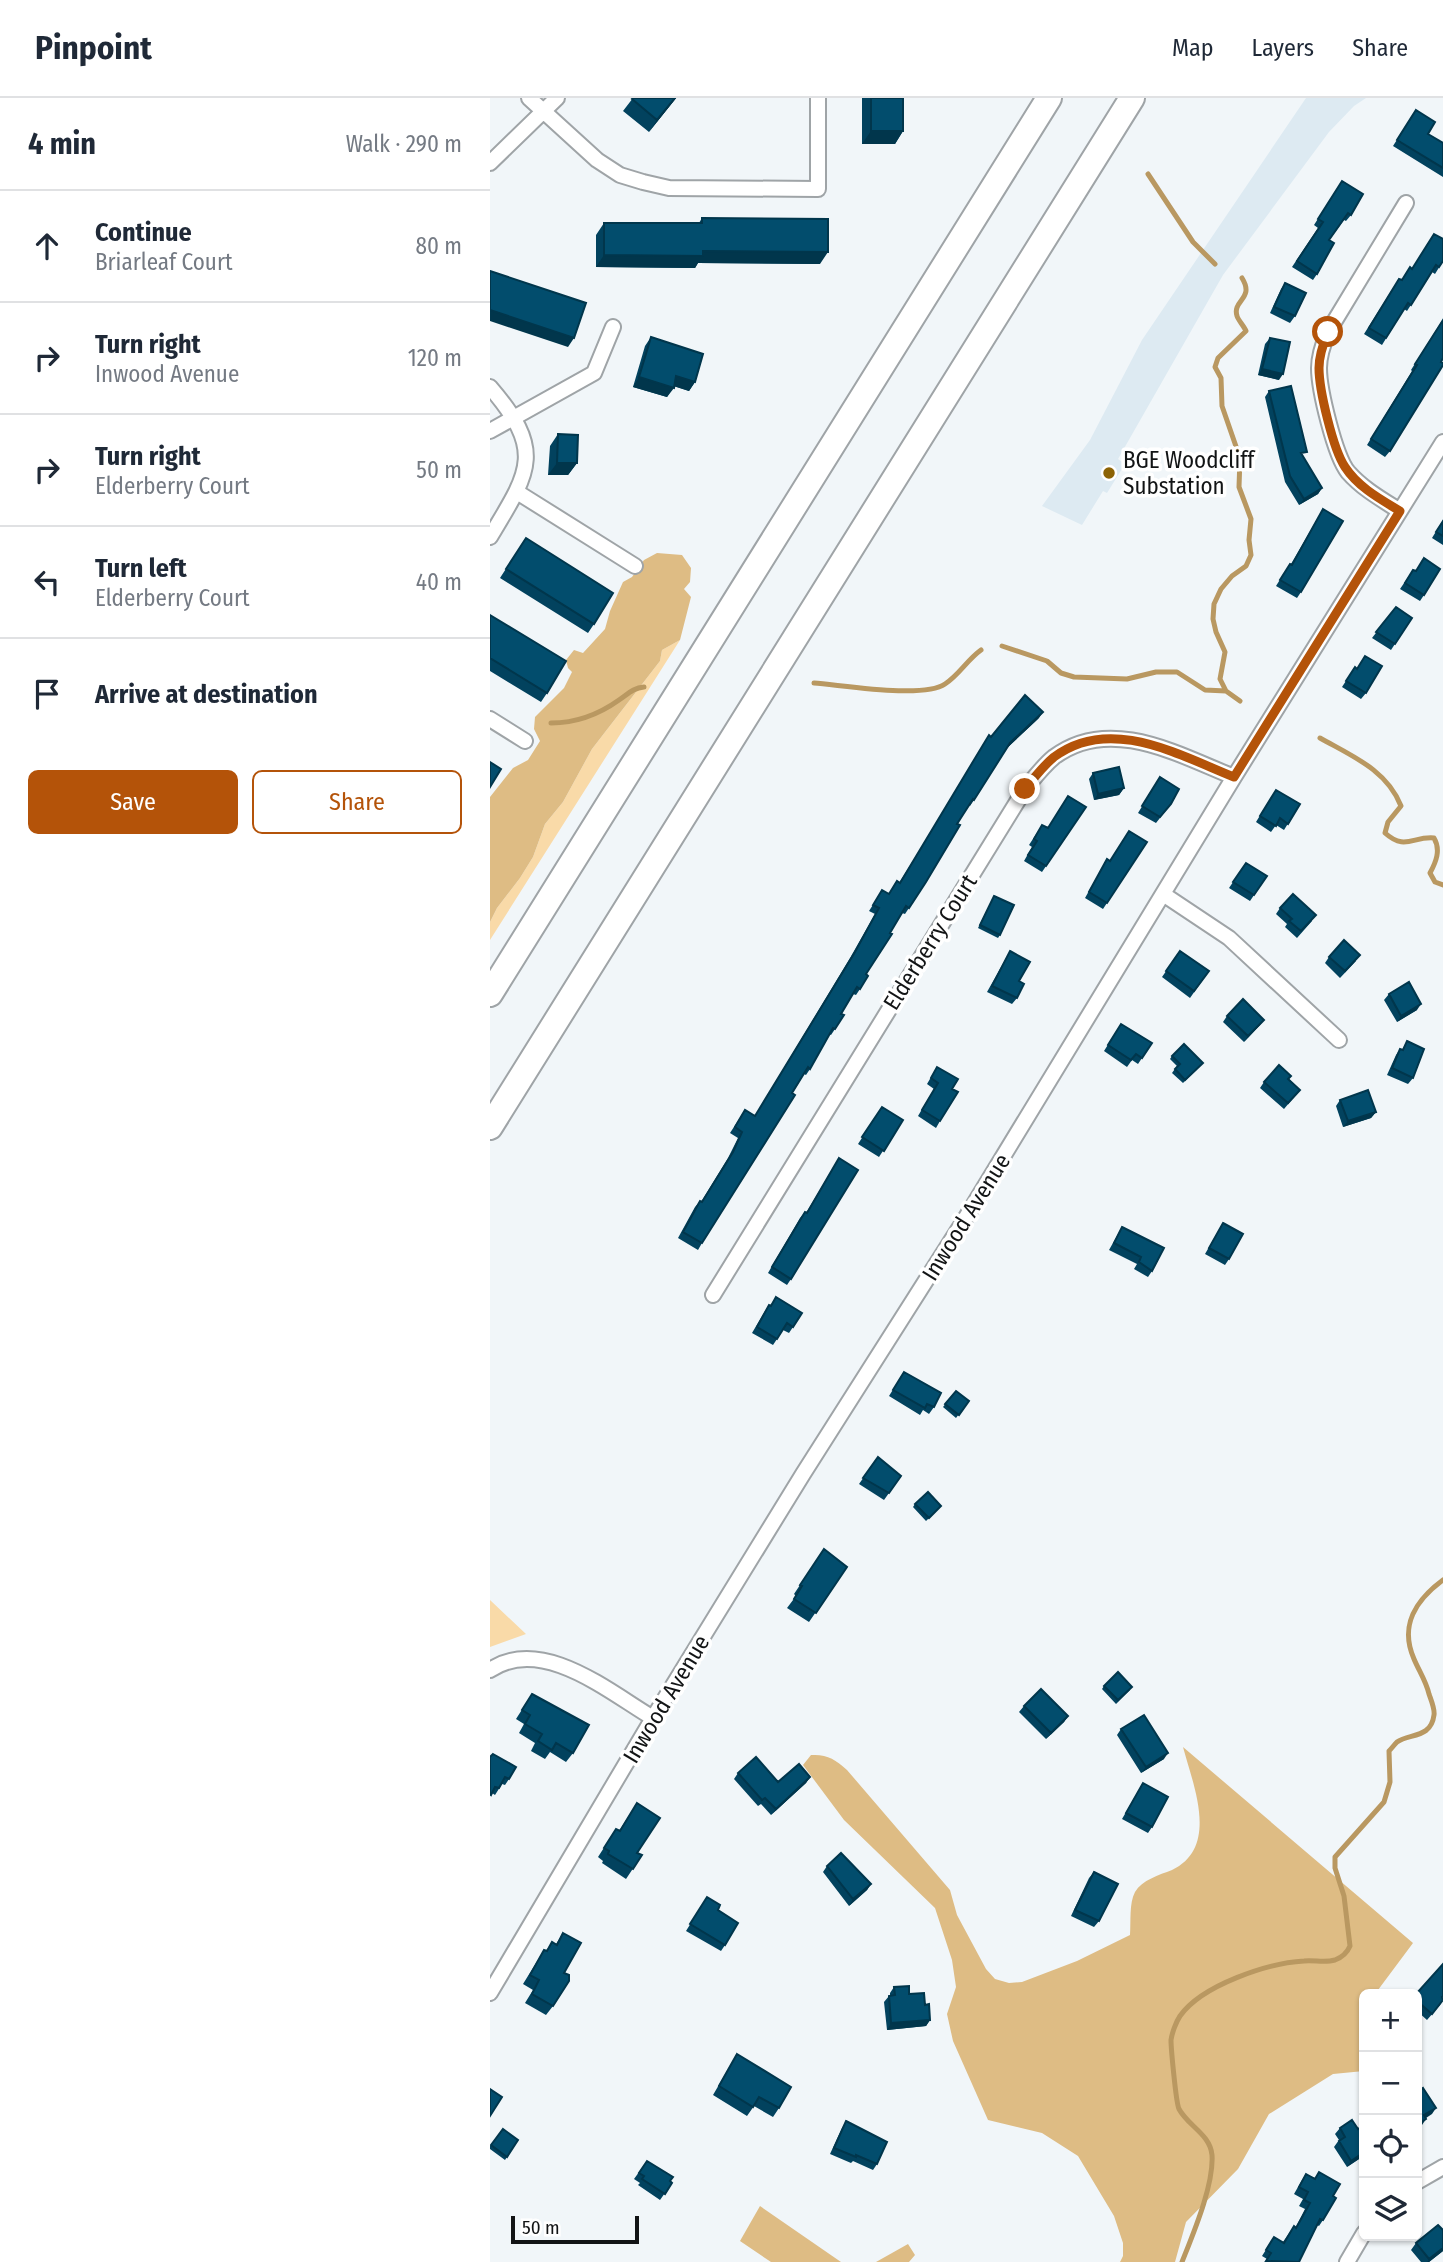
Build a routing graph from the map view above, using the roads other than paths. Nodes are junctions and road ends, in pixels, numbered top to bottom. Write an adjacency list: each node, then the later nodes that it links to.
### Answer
1 (529, 98): 6 (street)
2 (556, 98): 6 (street)
3 (818, 98): 6 (street)
4 (1049, 98): 22 (highway)
5 (1132, 98): 24 (highway)
6 (543, 112): 7 (street)
7 (490, 163)
8 (1406, 203): 15 (street)
9 (613, 327): 11 (street)
10 (490, 387): 11 (street)
11 (514, 418): 12 (street); 14 (street)
12 (490, 431)
13 (1443, 442): 15 (street, Inwood Avenue)
14 (517, 492): 16 (street); 17 (street)
15 (1400, 511): 20 (street, Inwood Avenue)
16 (490, 537)
17 (635, 566)
18 (490, 719): 19 (street)
19 (526, 741)
20 (1234, 777): 21 (street, Inwood Avenue); 25 (street, Elderberry Court)
21 (1163, 894): 23 (street); 27 (street, Inwood Avenue)
22 (490, 994)
23 (1339, 1040)
24 (490, 1127)
25 (713, 1295)
26 (490, 1670): 27 (street)
27 (653, 1718): 28 (street, Inwood Avenue)
28 (490, 1993)
29 (1443, 2166): 30 (street)
30 (1422, 2179)
31 (1359, 2241): 32 (street)
32 (1347, 2262)

